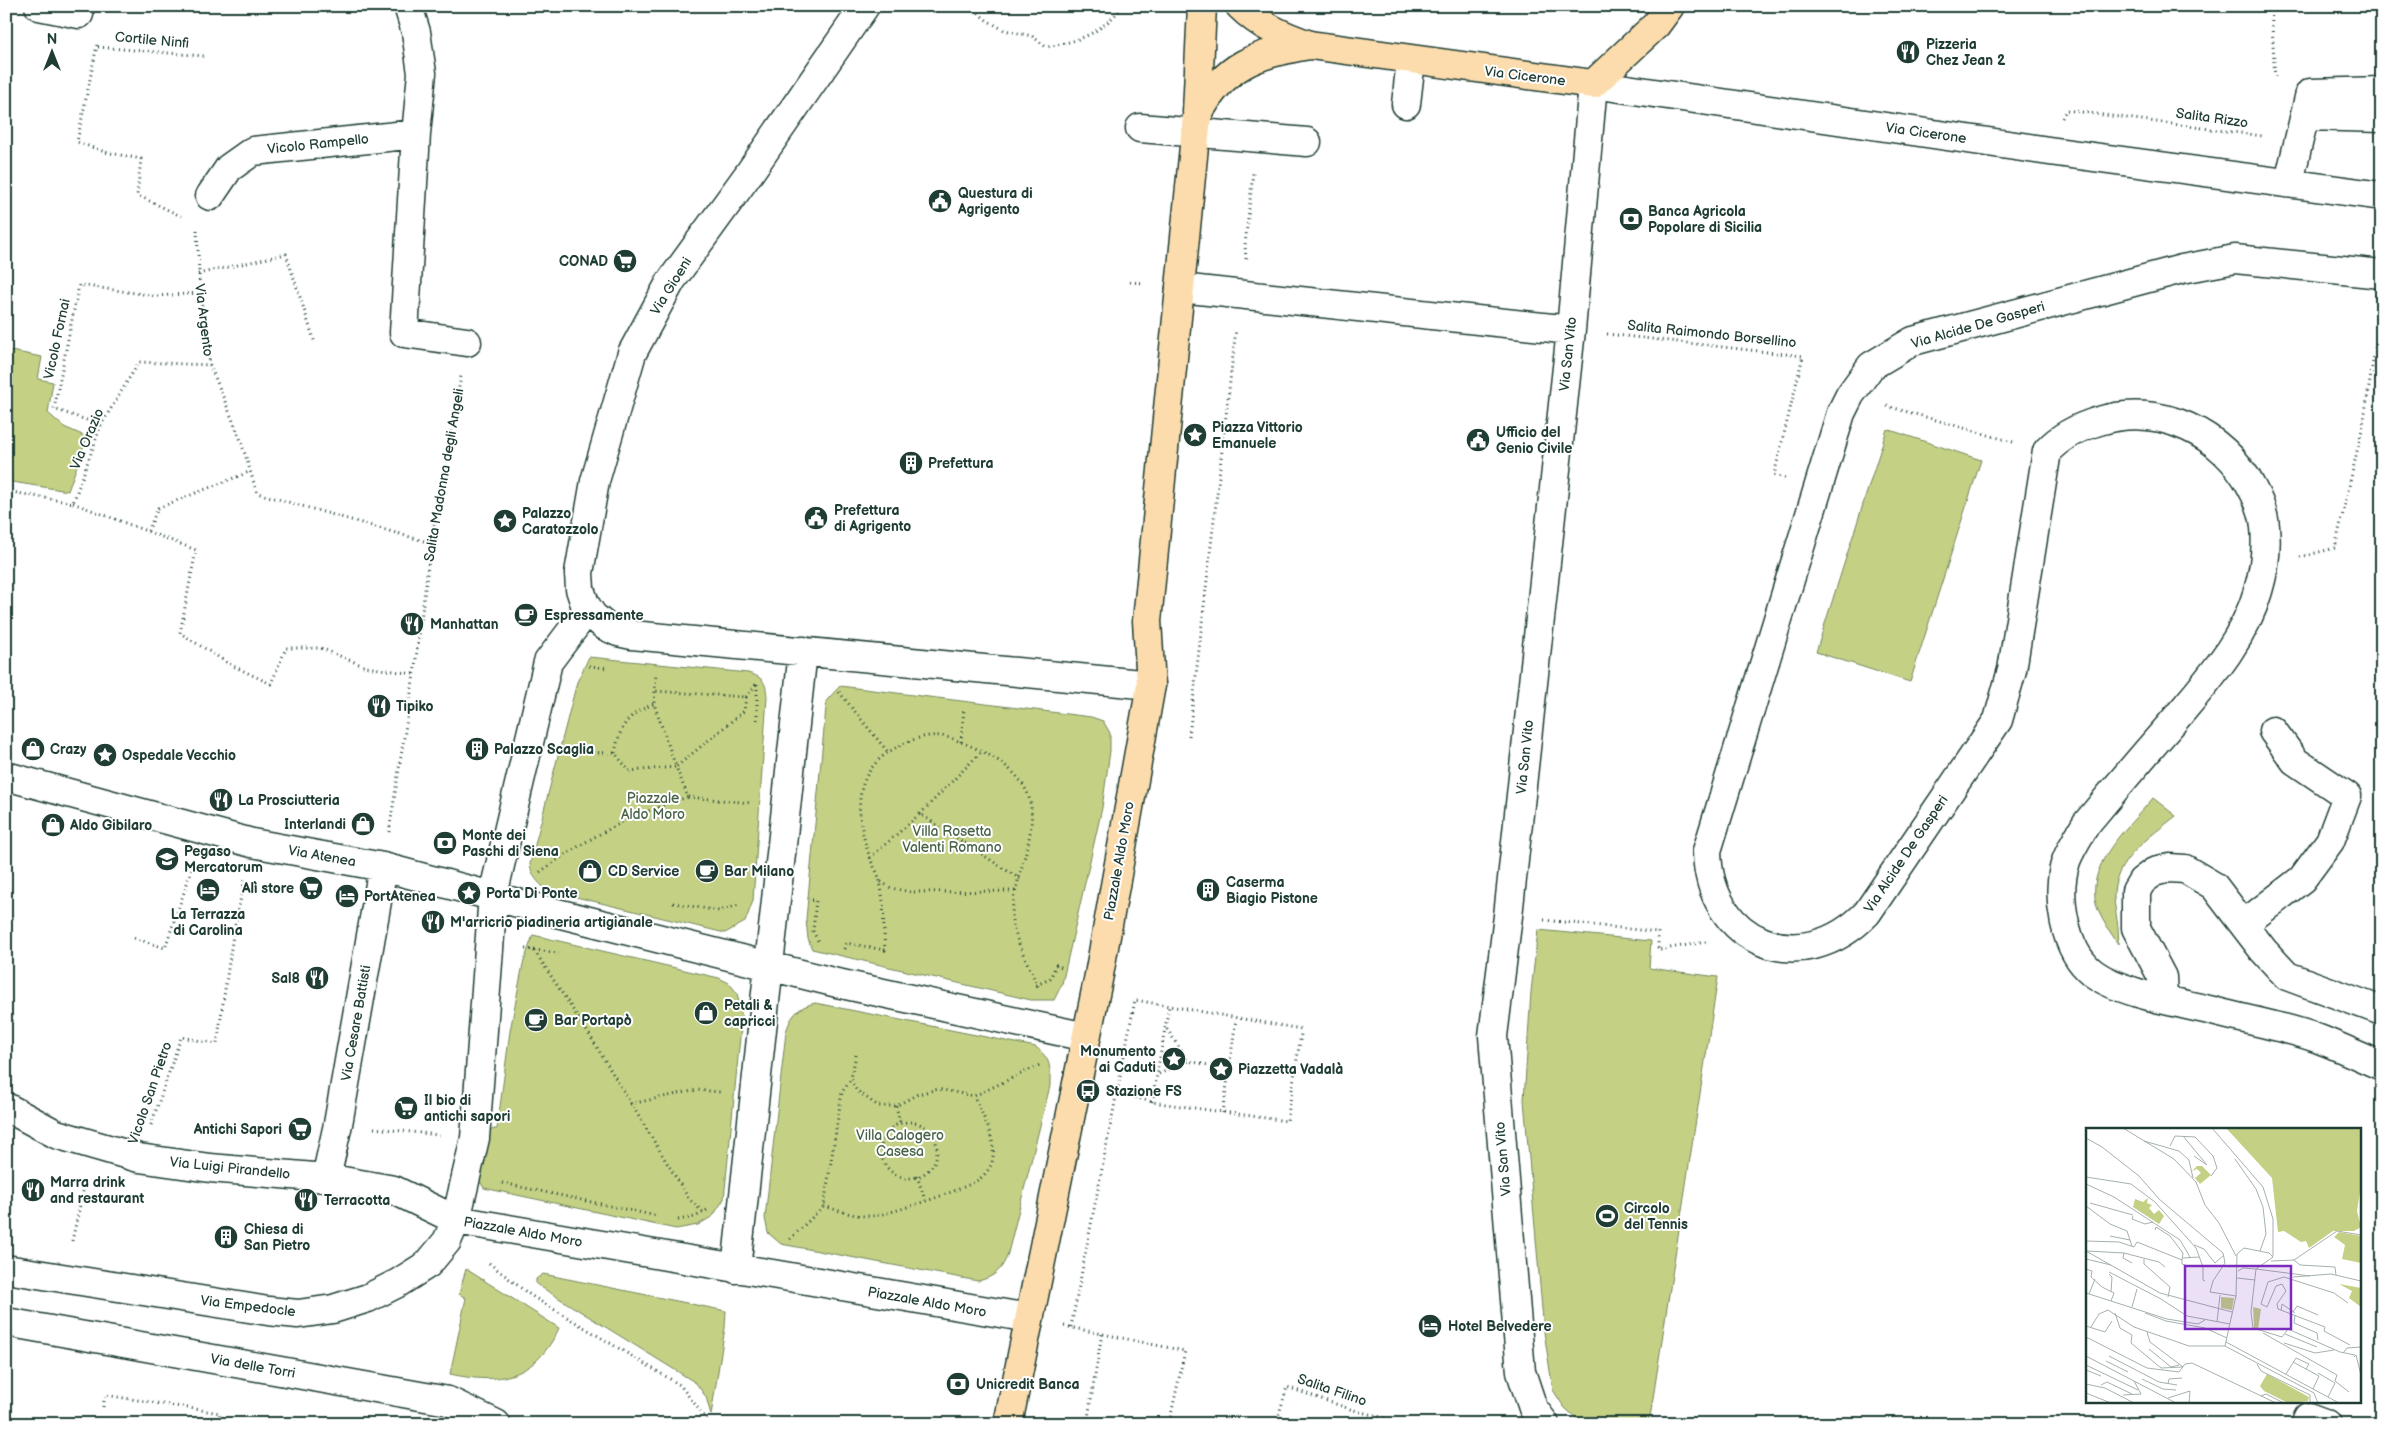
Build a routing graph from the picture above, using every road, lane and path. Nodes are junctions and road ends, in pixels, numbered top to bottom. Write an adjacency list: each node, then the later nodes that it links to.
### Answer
1 (39, 6): 10 (street)
2 (408, 6): 22 (street)
3 (865, 6): 51 (street, Via Gioeni)
4 (971, 6): 5 (path)
5 (1122, 6)
6 (1202, 6): 20 (main road)
7 (1240, 6): 11 (main road)
8 (1670, 6): 14 (main road)
9 (2271, 6): 15 (path)
10 (79, 14)
11 (1310, 45): 13 (main road); 20 (main road)
12 (204, 56): 29 (path, Cortile Ninfi)
13 (1411, 60): 14 (main road, Via Cicerone); 17 (street)
14 (1593, 84): 25 (street, Via Cicerone); 37 (street, Via San Vito)
15 (2276, 86)
16 (2382, 91): 18 (street)
17 (1406, 104)
18 (2304, 116): 19 (street); 26 (street)
19 (2382, 118)
20 (1196, 125): 21 (street); 24 (street); 33 (main road)
21 (1140, 128)
22 (416, 134): 27 (street, Vicolo Rampello); 38 (street)
23 (2265, 136): 25 (path, Salita Rizzo)
24 (1307, 142)
25 (2049, 151): 26 (street, Via Cicerone)
26 (2289, 182): 28 (street, Via Cicerone)
27 (210, 196)
28 (2382, 196)
29 (189, 220)
30 (197, 224): 31 (path, Via Argento)
31 (198, 274): 34 (path, Via Argento); 39 (path)
32 (2382, 274): 41 (street, Via Alcide De Gasperi)
33 (1180, 288): 37 (street); 57 (main road)
34 (200, 293): 40 (path, Via Argento); 42 (path, Vicolo Fornai)
35 (2382, 302): 50 (path)
36 (1237, 323): 64 (path)
37 (1571, 330): 45 (path, Salita Raimondo Borsellino); 89 (street, Via San Vito)
38 (467, 342): 49 (path, Salita Madonna degli Angeli)
39 (315, 343)
40 (210, 365): 42 (path, Via Orazio); 44 (path, Via Argento)
41 (1850, 395): 43 (path); 45 (street, Via Alcide De Gasperi)
42 (101, 425): 47 (path, Via Orazio)
43 (2047, 451): 91 (street, Via Alcide De Gasperi); 103 (street)
44 (248, 472): 48 (path); 49 (path, Via Argento)
45 (1819, 486): 91 (street, Via Alcide De Gasperi)
46 (6, 492): 47 (path)
47 (73, 503): 48 (path)
48 (148, 531): 54 (path)
49 (432, 543): 54 (path, Salita Madonna degli Angeli)
50 (2334, 548)
51 (588, 609): 52 (street); 66 (street, Piazzale Aldo Moro)
52 (766, 647): 53 (street); 56 (path)
53 (803, 651): 57 (street); 68 (path); 98 (street)
54 (414, 674): 80 (path, Salita Madonna degli Angeli)
55 (656, 674): 58 (path)
56 (758, 682): 59 (path); 62 (path)
57 (1151, 685): 99 (main road, Piazzale Aldo Moro)
58 (655, 691): 59 (path); 60 (path)
59 (746, 698): 70 (path)
60 (654, 704): 69 (path); 70 (path)
61 (964, 709): 65 (path)
62 (757, 722)
63 (2273, 731): 90 (street)
64 (1189, 736)
65 (961, 742): 67 (path); 68 (path)
66 (529, 743): 69 (path); 85 (street, Piazzale Aldo Moro)
67 (982, 751): 76 (path); 82 (path)
68 (888, 752): 79 (path)
69 (615, 753): 70 (path)
70 (676, 767): 73 (path)
71 (6, 776): 77 (street, Via Atenea)
72 (753, 794): 74 (path)
73 (688, 797): 74 (path); 81 (path)
74 (752, 803): 75 (path)
75 (751, 812)
76 (920, 814): 79 (path); 82 (path)
77 (205, 832): 78 (street, Via Atenea); 92 (path)
78 (252, 843): 80 (street, Via Atenea); 133 (path, Vicolo San Pietro)
79 (870, 858): 83 (path)
80 (383, 867): 85 (street, Via Atenea); 130 (street, Via Cesare Battisti)
81 (544, 878)
82 (1020, 879): 84 (path)
83 (880, 881): 84 (path); 95 (path)
84 (1017, 891): 100 (path)
85 (493, 895): 94 (street, Piazzale Aldo Moro); 98 (street)
86 (816, 900): 93 (path)
87 (740, 901): 88 (path)
88 (670, 902)
89 (1508, 916): 91 (path); 164 (street, Via San Vito)
90 (2244, 924): 103 (street); 105 (street)
91 (1738, 927)
92 (134, 938)
93 (819, 943)
94 (490, 945): 96 (path); 131 (street, Piazzale Aldo Moro)
95 (834, 949)
96 (534, 950): 97 (path); 125 (path)
97 (562, 953)
98 (768, 966): 110 (street); 142 (street)
99 (1099, 975): 100 (path); 110 (main road, Piazzale Aldo Moro)
100 (1037, 985): 101 (path); 102 (path)
101 (1032, 987)
102 (1040, 993)
103 (2162, 998): 115 (street)
104 (1169, 1006): 106 (path); 107 (path); 121 (path)
105 (2382, 1010)
106 (1236, 1019): 108 (path); 116 (path)
107 (1166, 1028): 113 (path); 118 (path)
108 (1301, 1029)
109 (1301, 1034): 128 (path)
110 (1086, 1036): 120 (main road, Piazzale Aldo Moro)
111 (856, 1055): 119 (path)
112 (1040, 1058): 114 (path)
113 (1188, 1061): 116 (path); 118 (path)
114 (1043, 1063): 117 (path); 123 (path)
115 (2382, 1066)
116 (1229, 1069): 128 (path)
117 (1044, 1072)
118 (1159, 1074): 124 (path)
119 (851, 1078): 126 (path); 139 (path)
120 (1077, 1083): 121 (path); 151 (main road, Piazzale Aldo Moro)
121 (1116, 1092): 124 (path); 153 (path)
122 (727, 1093): 125 (path)
123 (974, 1096): 126 (path); 137 (path)
124 (1152, 1102): 128 (path)
125 (630, 1104): 140 (path)
126 (896, 1106): 129 (path)
127 (6, 1107): 132 (street, Via Luigi Pirandello)
128 (1223, 1113)
129 (900, 1123): 134 (path); 134 (path)
130 (338, 1124): 131 (path); 135 (street, Via Cesare Battisti)
131 (475, 1138): 143 (street, Piazzale Aldo Moro)
132 (94, 1146): 133 (street, Via Luigi Pirandello); 146 (path)
133 (139, 1158): 135 (street, Via Luigi Pirandello)
134 (917, 1176): 137 (path)
135 (326, 1178): 143 (street, Via Luigi Pirandello)
136 (499, 1182): 141 (path)
137 (925, 1200): 139 (path)
138 (713, 1204): 140 (path)
139 (824, 1206): 145 (path)
140 (703, 1213): 142 (path); 144 (path)
141 (658, 1216)
142 (741, 1218): 145 (path); 149 (street)
143 (456, 1220): 148 (street, Via Empedocle); 149 (street, Piazzale Aldo Moro)
144 (677, 1220)
145 (790, 1239): 147 (path)
146 (72, 1241)
147 (800, 1241)
148 (6, 1269)
149 (736, 1269): 151 (street, Piazzale Aldo Moro)
150 (530, 1295): 158 (path)
151 (1029, 1318): 153 (path); 159 (main road, Piazzale Aldo Moro)
152 (6, 1322): 156 (street, Via delle Torri)
153 (1071, 1327): 154 (path)
154 (1102, 1333): 160 (path); 161 (path)
155 (103, 1407): 157 (path)
156 (485, 1421)
157 (218, 1424)
158 (710, 1424)
159 (1008, 1424)
160 (1087, 1424)
161 (1169, 1424)
162 (1276, 1424): 163 (path, Salita Filino)
163 (1406, 1424)
164 (1545, 1424)
165 (2305, 1424): 166 (street)
166 (2327, 1424)

